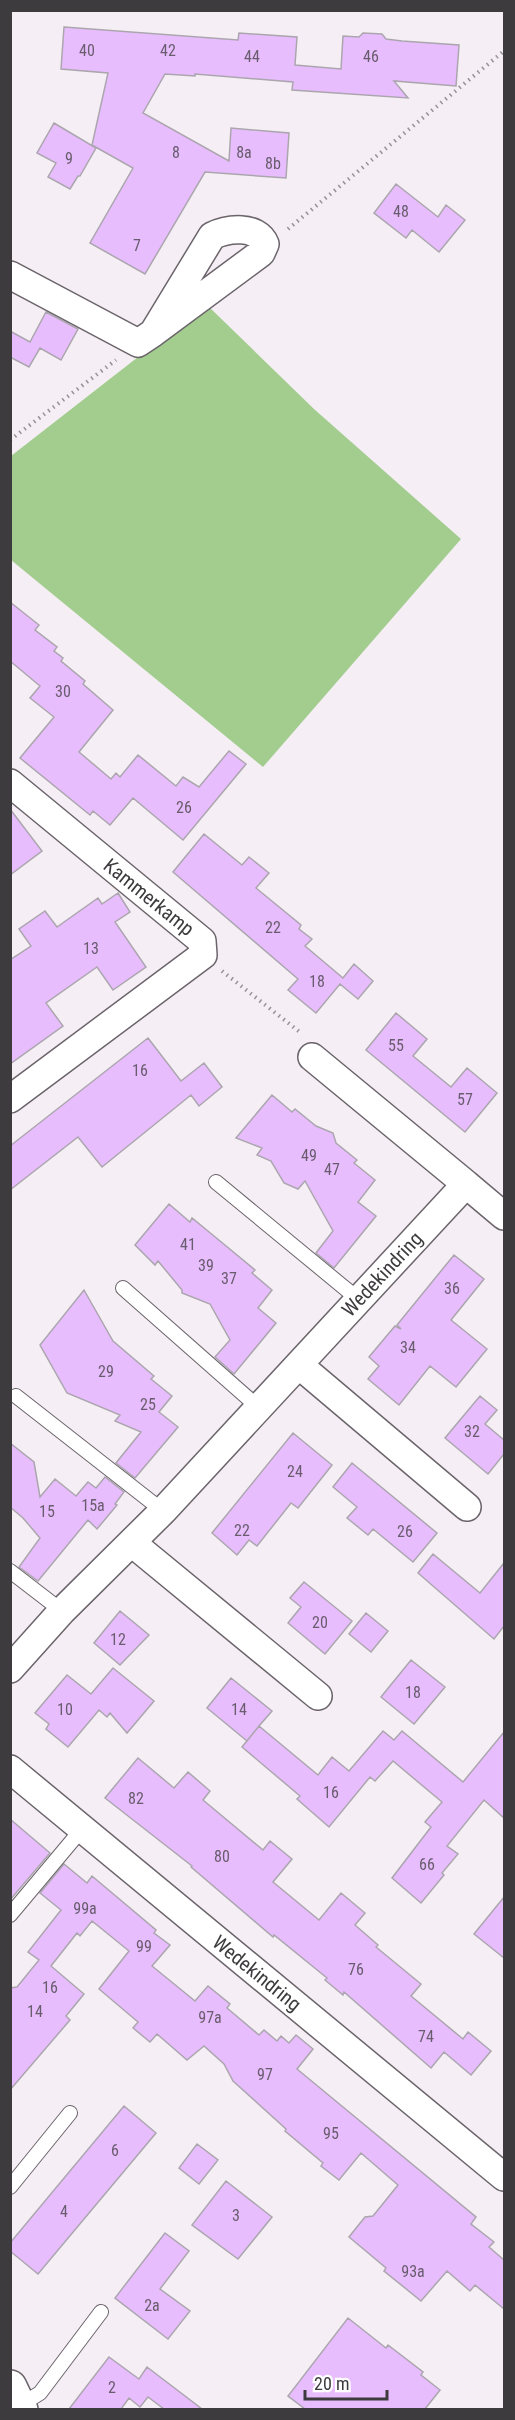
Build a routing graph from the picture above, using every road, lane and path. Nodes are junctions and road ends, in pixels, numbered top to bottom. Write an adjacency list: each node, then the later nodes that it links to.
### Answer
1 (504, 51): 2 (path)
2 (265, 244): 4 (street); 4 (street)
3 (10, 275): 4 (street)
4 (146, 338): 5 (path)
5 (10, 440)
6 (14, 792): 7 (street, Kammerkamp)
7 (203, 955): 8 (path); 9 (street, Kammerkamp)
8 (312, 1057): 11 (street)
9 (10, 1099)
10 (216, 1182): 14 (lane)
11 (466, 1184): 12 (street); 14 (street, Wedekindring)
12 (504, 1215)
13 (123, 1287): 17 (lane)
14 (358, 1299): 15 (street, Wedekindring)
15 (299, 1365): 17 (street, Wedekindring); 18 (street)
16 (16, 1396): 19 (lane)
17 (258, 1407): 19 (street, Wedekindring)
18 (467, 1507)
19 (163, 1511): 20 (street, Wedekindring)
20 (132, 1543): 22 (street, Wedekindring); 24 (street)
21 (10, 1571): 22 (lane)
22 (62, 1611): 23 (street, Wedekindring)
23 (10, 1669)
24 (318, 1696)
25 (10, 1769): 26 (street, Wedekindring)
26 (82, 1829): 27 (lane); 29 (street, Wedekindring)
27 (10, 1915)
28 (70, 2114): 30 (lane)
29 (504, 2176)
30 (10, 2187)
31 (101, 2312): 32 (lane)
32 (17, 2401)

